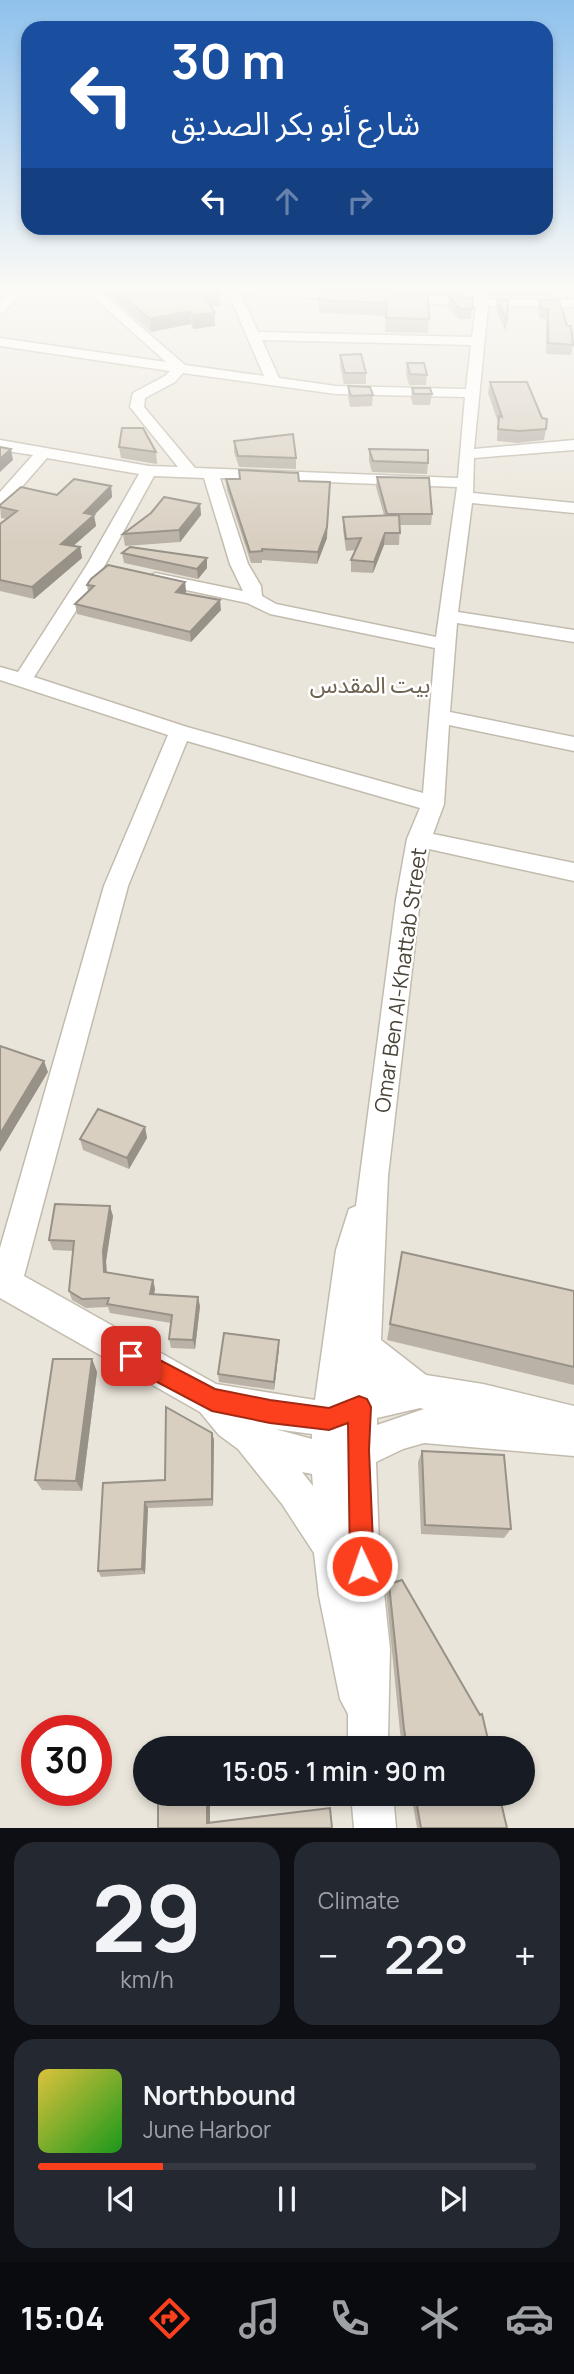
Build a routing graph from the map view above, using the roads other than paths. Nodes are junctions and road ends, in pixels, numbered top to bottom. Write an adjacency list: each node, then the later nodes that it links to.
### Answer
1 (176, 372): 12 (street)
2 (218, 372): 5 (street)
3 (270, 372): 5 (street)
4 (476, 372): 6 (street, Omar Ben Al-Khattab Street)
5 (273, 380): 6 (street)
6 (474, 393): 10 (street, Omar Ben Al-Khattab Street)
7 (0, 445): 9 (street)
8 (574, 445): 10 (street)
9 (43, 453): 11 (street); 15 (street)
10 (466, 454): 14 (street, Omar Ben Al-Khattab Street)
11 (149, 471): 12 (street); 23 (street)
12 (189, 471): 13 (street)
13 (211, 475): 14 (street); 18 (street)
14 (466, 490): 16 (street); 19 (street, Omar Ben Al-Khattab Street)
15 (0, 502)
16 (574, 508)
17 (135, 574): 18 (street)
18 (253, 599): 21 (street)
19 (448, 616): 20 (street); 21 (street, Omar Ben Al-Khattab Street)
20 (574, 636)
21 (445, 645): 24 (street, Omar Ben Al-Khattab Street)
22 (0, 673): 23 (street)
23 (23, 680): 25 (street)
24 (440, 717): 26 (street); 27 (street, Omar Ben Al-Khattab Street)
25 (180, 733): 27 (street); 31 (street)
26 (574, 744)
27 (433, 804): 28 (street, Omar Ben Al-Khattab Street)
28 (419, 839): 29 (street); 30 (street, Omar Ben Al-Khattab Street)
29 (574, 872)
30 (373, 1176): 32 (street); 35 (street)
31 (3, 1282): 34 (street)
32 (363, 1346): 33 (street); 35 (street)
33 (420, 1391): 35 (street); 36 (street)
34 (212, 1399): 35 (street); 37 (street)
35 (344, 1413): 39 (street)
36 (574, 1423)
37 (246, 1434): 39 (street); 40 (street)
38 (574, 1439): 39 (street)
39 (344, 1455): 40 (street); 42 (street)
40 (332, 1548): 41 (street)
41 (367, 1736)
42 (368, 1736)
43 (373, 1806): 44 (street)
44 (375, 1828)

